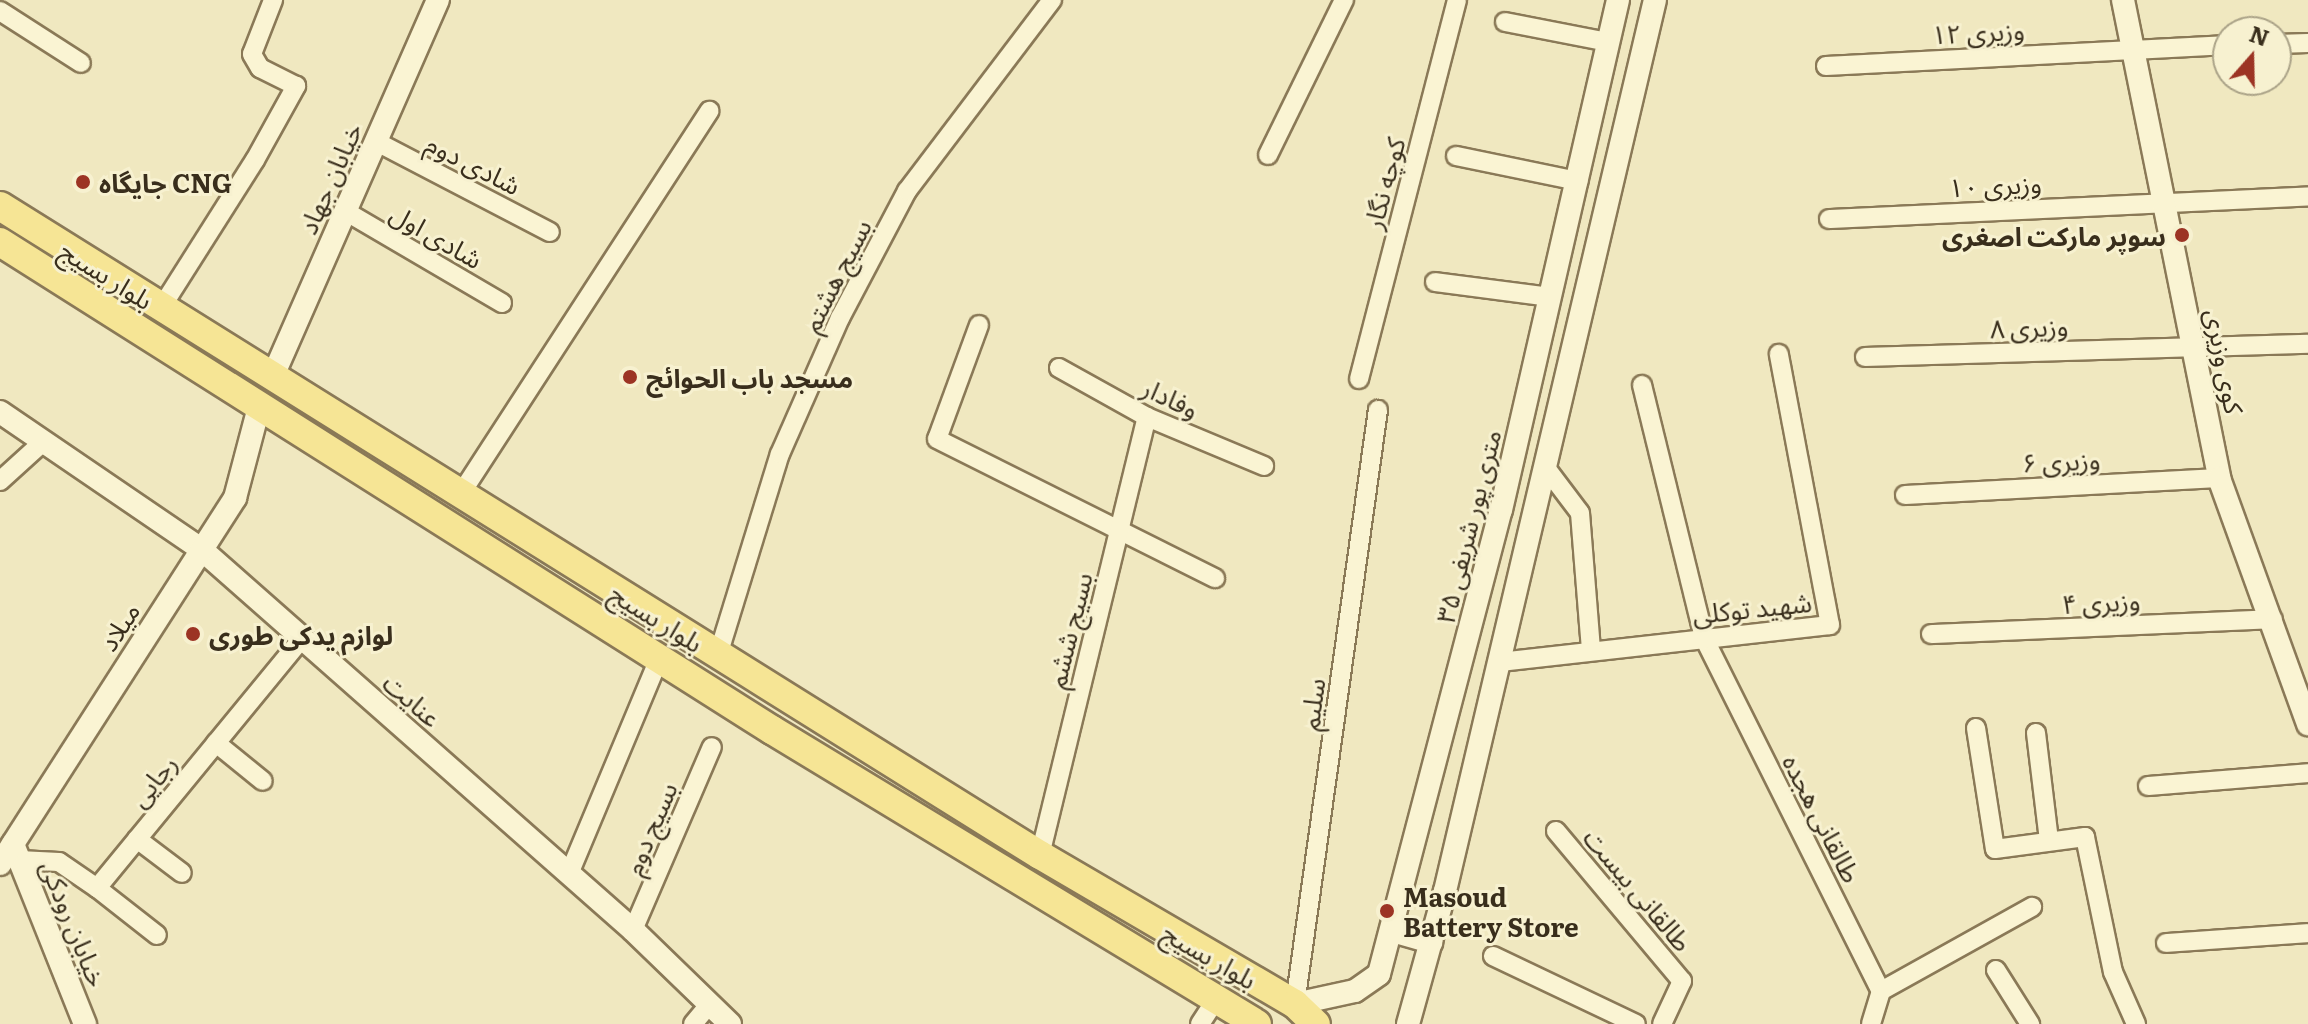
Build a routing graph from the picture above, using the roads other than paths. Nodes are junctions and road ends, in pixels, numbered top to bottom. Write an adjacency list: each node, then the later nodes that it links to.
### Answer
1 (273, 0): 31 (street)
2 (438, 0): 17 (street, خیابان جهاد)
3 (1052, 0): 60 (street, بسیج هشتم)
4 (1344, 0): 18 (street)
5 (1457, 0): 39 (street, کوچه نگار)
6 (1618, 0): 11 (street, ۳۵ متری پور شریفی)
7 (1655, 0): 47 (street)
8 (2123, 0): 13 (street, کوی وزیری)
9 (0, 11): 14 (street)
10 (1505, 22): 11 (street)
11 (1608, 42): 20 (street, ۳۵ متری پور شریفی)
12 (2212, 45): 13 (street, وزيری ۱۲)
13 (2133, 47): 15 (street, وزيری ۱۲); 22 (street, کوی وزیری)
14 (81, 63)
15 (1826, 66)
16 (709, 111): 50 (street)
17 (375, 141): 24 (street, خیابان جهاد); 26 (street, شادی دوم)
18 (1268, 155)
19 (1456, 156): 20 (street)
20 (1578, 181): 29 (street, ۳۵ متری پور شریفی)
21 (2308, 196): 22 (street, وزیری ۱۰)
22 (2165, 200): 25 (street, وزیری ۱۰); 34 (street, کوی وزیری)
23 (0, 206): 31 (main road, بلوار بسیج)
24 (345, 211): 30 (street, شادی اول); 38 (street, خیابان جهاد)
25 (1829, 219)
26 (550, 232)
27 (0, 242): 41 (main road, بلوار بسیج)
28 (1435, 282): 29 (street)
29 (1551, 297): 81 (street, ۳۵ متری پور شریفی)
30 (502, 303)
31 (161, 308): 38 (main road, بلوار بسیج)
32 (979, 325): 52 (street)
33 (2308, 344): 34 (street, وزیری ۸)
34 (2195, 347): 36 (street, وزیری ۸); 48 (street, کوی وزیری)
35 (1779, 354): 58 (street, شهید توکلی)
36 (1865, 357)
37 (1059, 368): 44 (street, وفادار)
38 (272, 378): 50 (main road, بلوار بسیج)
39 (1359, 379)
40 (1642, 385): 58 (street, طالقانی هجده)
41 (259, 407): 53 (street, میلاد); 61 (main road, بلوار بسیج)
42 (1378, 410): 90 (street, سلیم)
43 (0, 412): 45 (street, عنایت)
44 (1147, 417): 46 (street, وفادار); 52 (street, بسیج ششم)
45 (43, 442): 49 (street); 53 (street, عنایت)
46 (1264, 466)
47 (1546, 468): 59 (street); 62 (street)
48 (2219, 478): 51 (street, وزیری ۶); 55 (street, کوی وزیری)
49 (0, 481)
50 (460, 495): 60 (main road, بلوار بسیج)
51 (1905, 495)
52 (1120, 528): 54 (street); 74 (street, بسیج ششم)
53 (201, 549): 57 (street, عنایت); 75 (street, میلاد)
54 (1215, 578)
55 (2273, 619): 56 (street, وزیری ۴); 63 (street, کوی وزیری)
56 (1931, 634)
57 (302, 638): 66 (street, رجایی); 77 (street, عنایت)
58 (1704, 638): 59 (street, شهید توکلی); 88 (street, طالقانی هجده)
59 (1591, 651): 62 (street, شهید توکلی)
60 (718, 655): 74 (main road, بلوار بسیج)
61 (659, 659): 77 (street); 91 (main road, بلوار بسیج)
62 (1500, 662): 84 (street)
63 (2308, 724)
64 (1976, 728): 73 (street)
65 (2036, 733): 73 (street)
66 (216, 743): 69 (street); 72 (street, رجایی)
67 (712, 747): 80 (street, بسيج دوم)
68 (2308, 773): 70 (street)
69 (263, 781)
70 (2148, 786)
71 (1556, 831): 99 (street, طالقانی بیست)
72 (137, 839): 76 (street); 78 (street, رجایی)
73 (2049, 841): 102 (street)
74 (1040, 855): 90 (main road, بلوار بسیج)
75 (11, 856): 78 (street); 92 (street, خیابان رودکی)
76 (182, 873)
77 (569, 874): 80 (street, عنایت)
78 (97, 888): 83 (street)
79 (2032, 907): 88 (street)
80 (633, 930): 89 (street, عنایت)
81 (1392, 931): 84 (street); 90 (street, ۳۵ متری پور شریفی)
82 (2308, 933): 85 (street)
83 (157, 935)
84 (1431, 942): 97 (street)
85 (2166, 943)
86 (1493, 956): 98 (street)
87 (1996, 970): 101 (street)
88 (1881, 991): 100 (street)
89 (710, 1004): 93 (street); 94 (street, عنایت)
90 (1295, 1004): 96 (main road, بلوار بسیج)
91 (1207, 1012): 95 (main road, بلوار بسیج)
92 (85, 1024)
93 (693, 1024)
94 (730, 1024)
95 (1257, 1024)
96 (1316, 1024)
97 (1408, 1024)
98 (1636, 1024)
99 (1662, 1024)
100 (1871, 1024)
101 (2030, 1024)
102 (2136, 1024)

